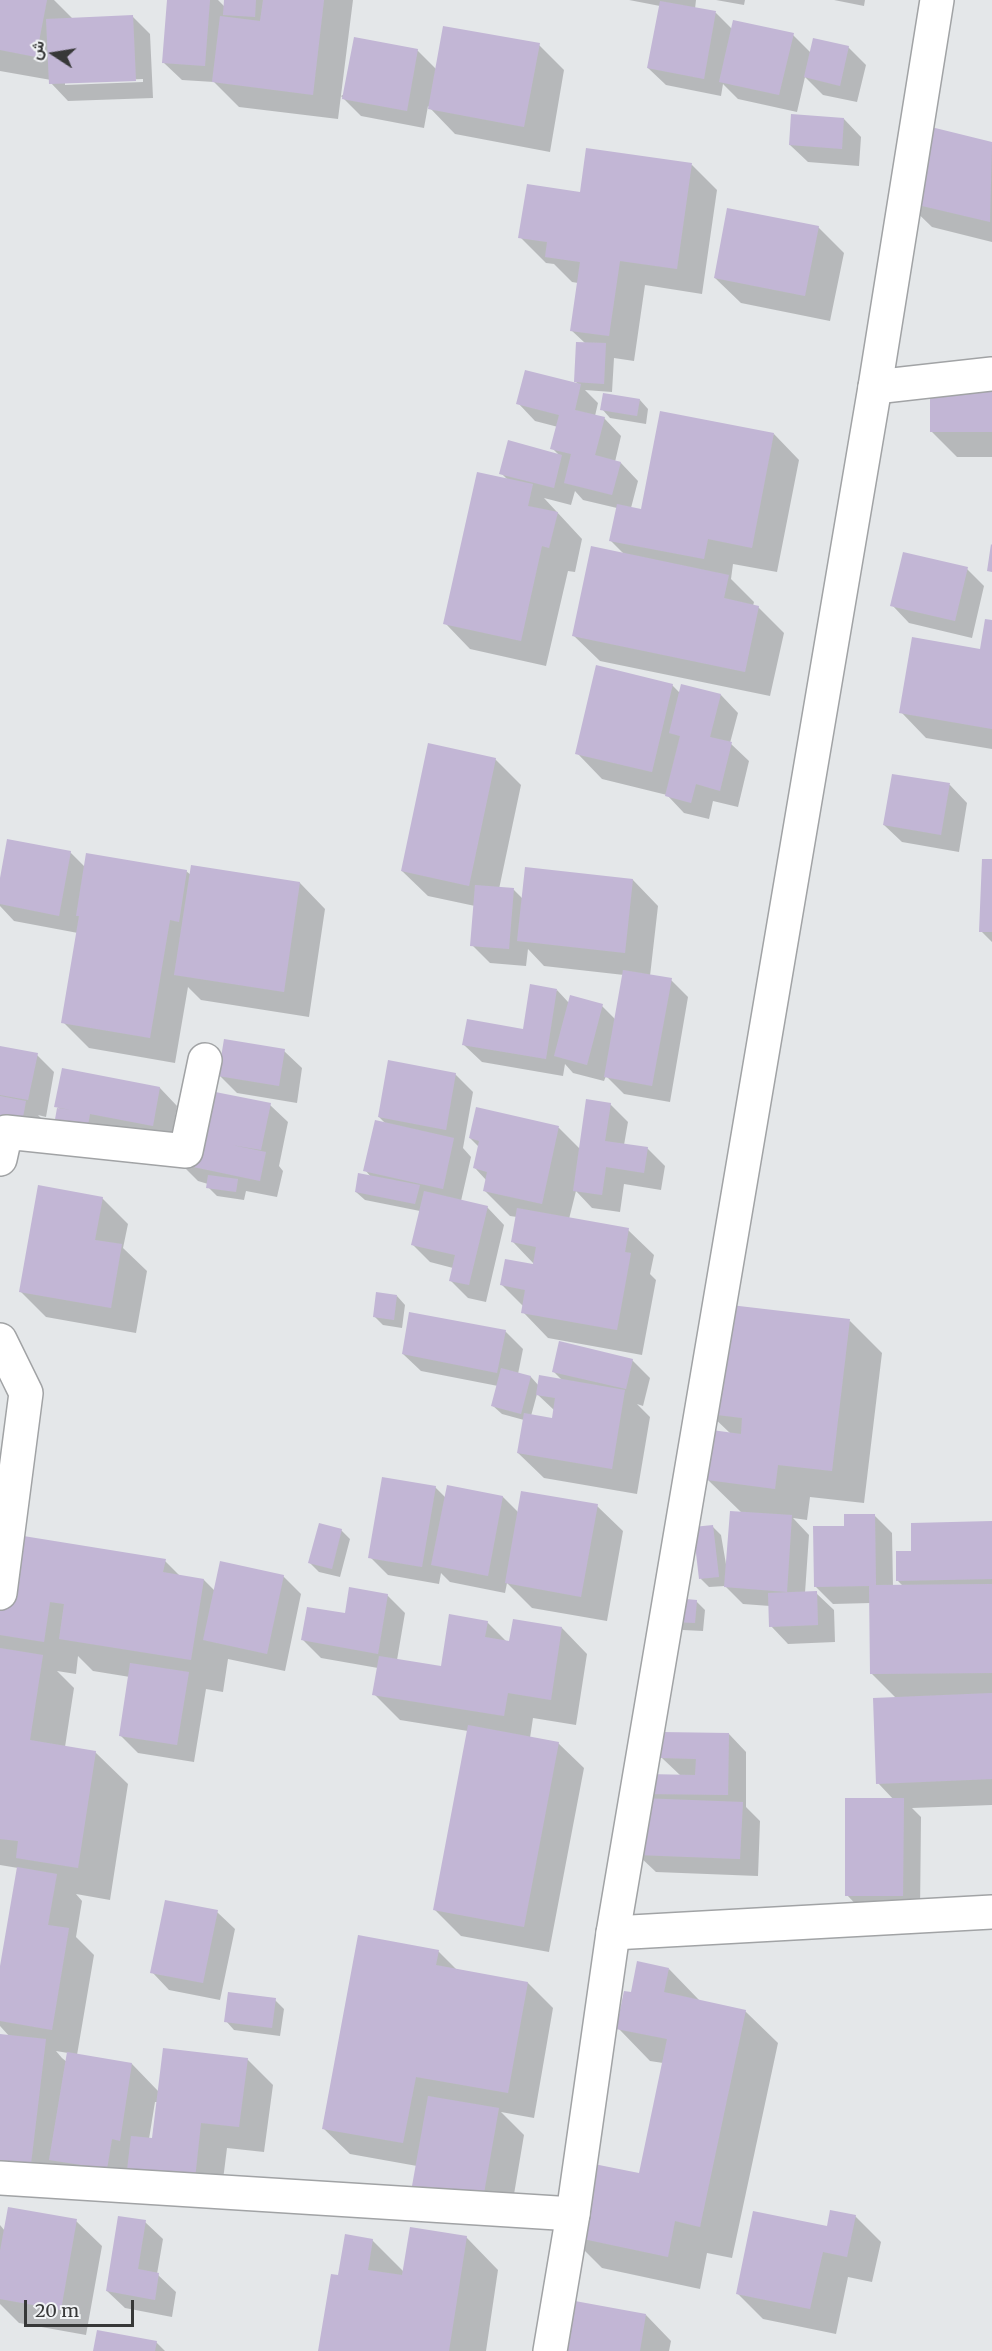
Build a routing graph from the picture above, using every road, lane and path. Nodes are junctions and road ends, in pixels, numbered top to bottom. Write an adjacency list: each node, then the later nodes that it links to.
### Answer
1 (937, 0): 3 (main road)
2 (992, 374): 3 (main road)
3 (875, 387): 9 (main road)
4 (205, 1060): 5 (main road)
5 (0, 1159)
6 (0, 1340): 7 (main road)
7 (0, 1593)
8 (992, 1912): 9 (main road)
9 (613, 1934): 11 (main road)
10 (0, 2178): 11 (main road)
11 (573, 2214): 12 (main road)
12 (550, 2351)

